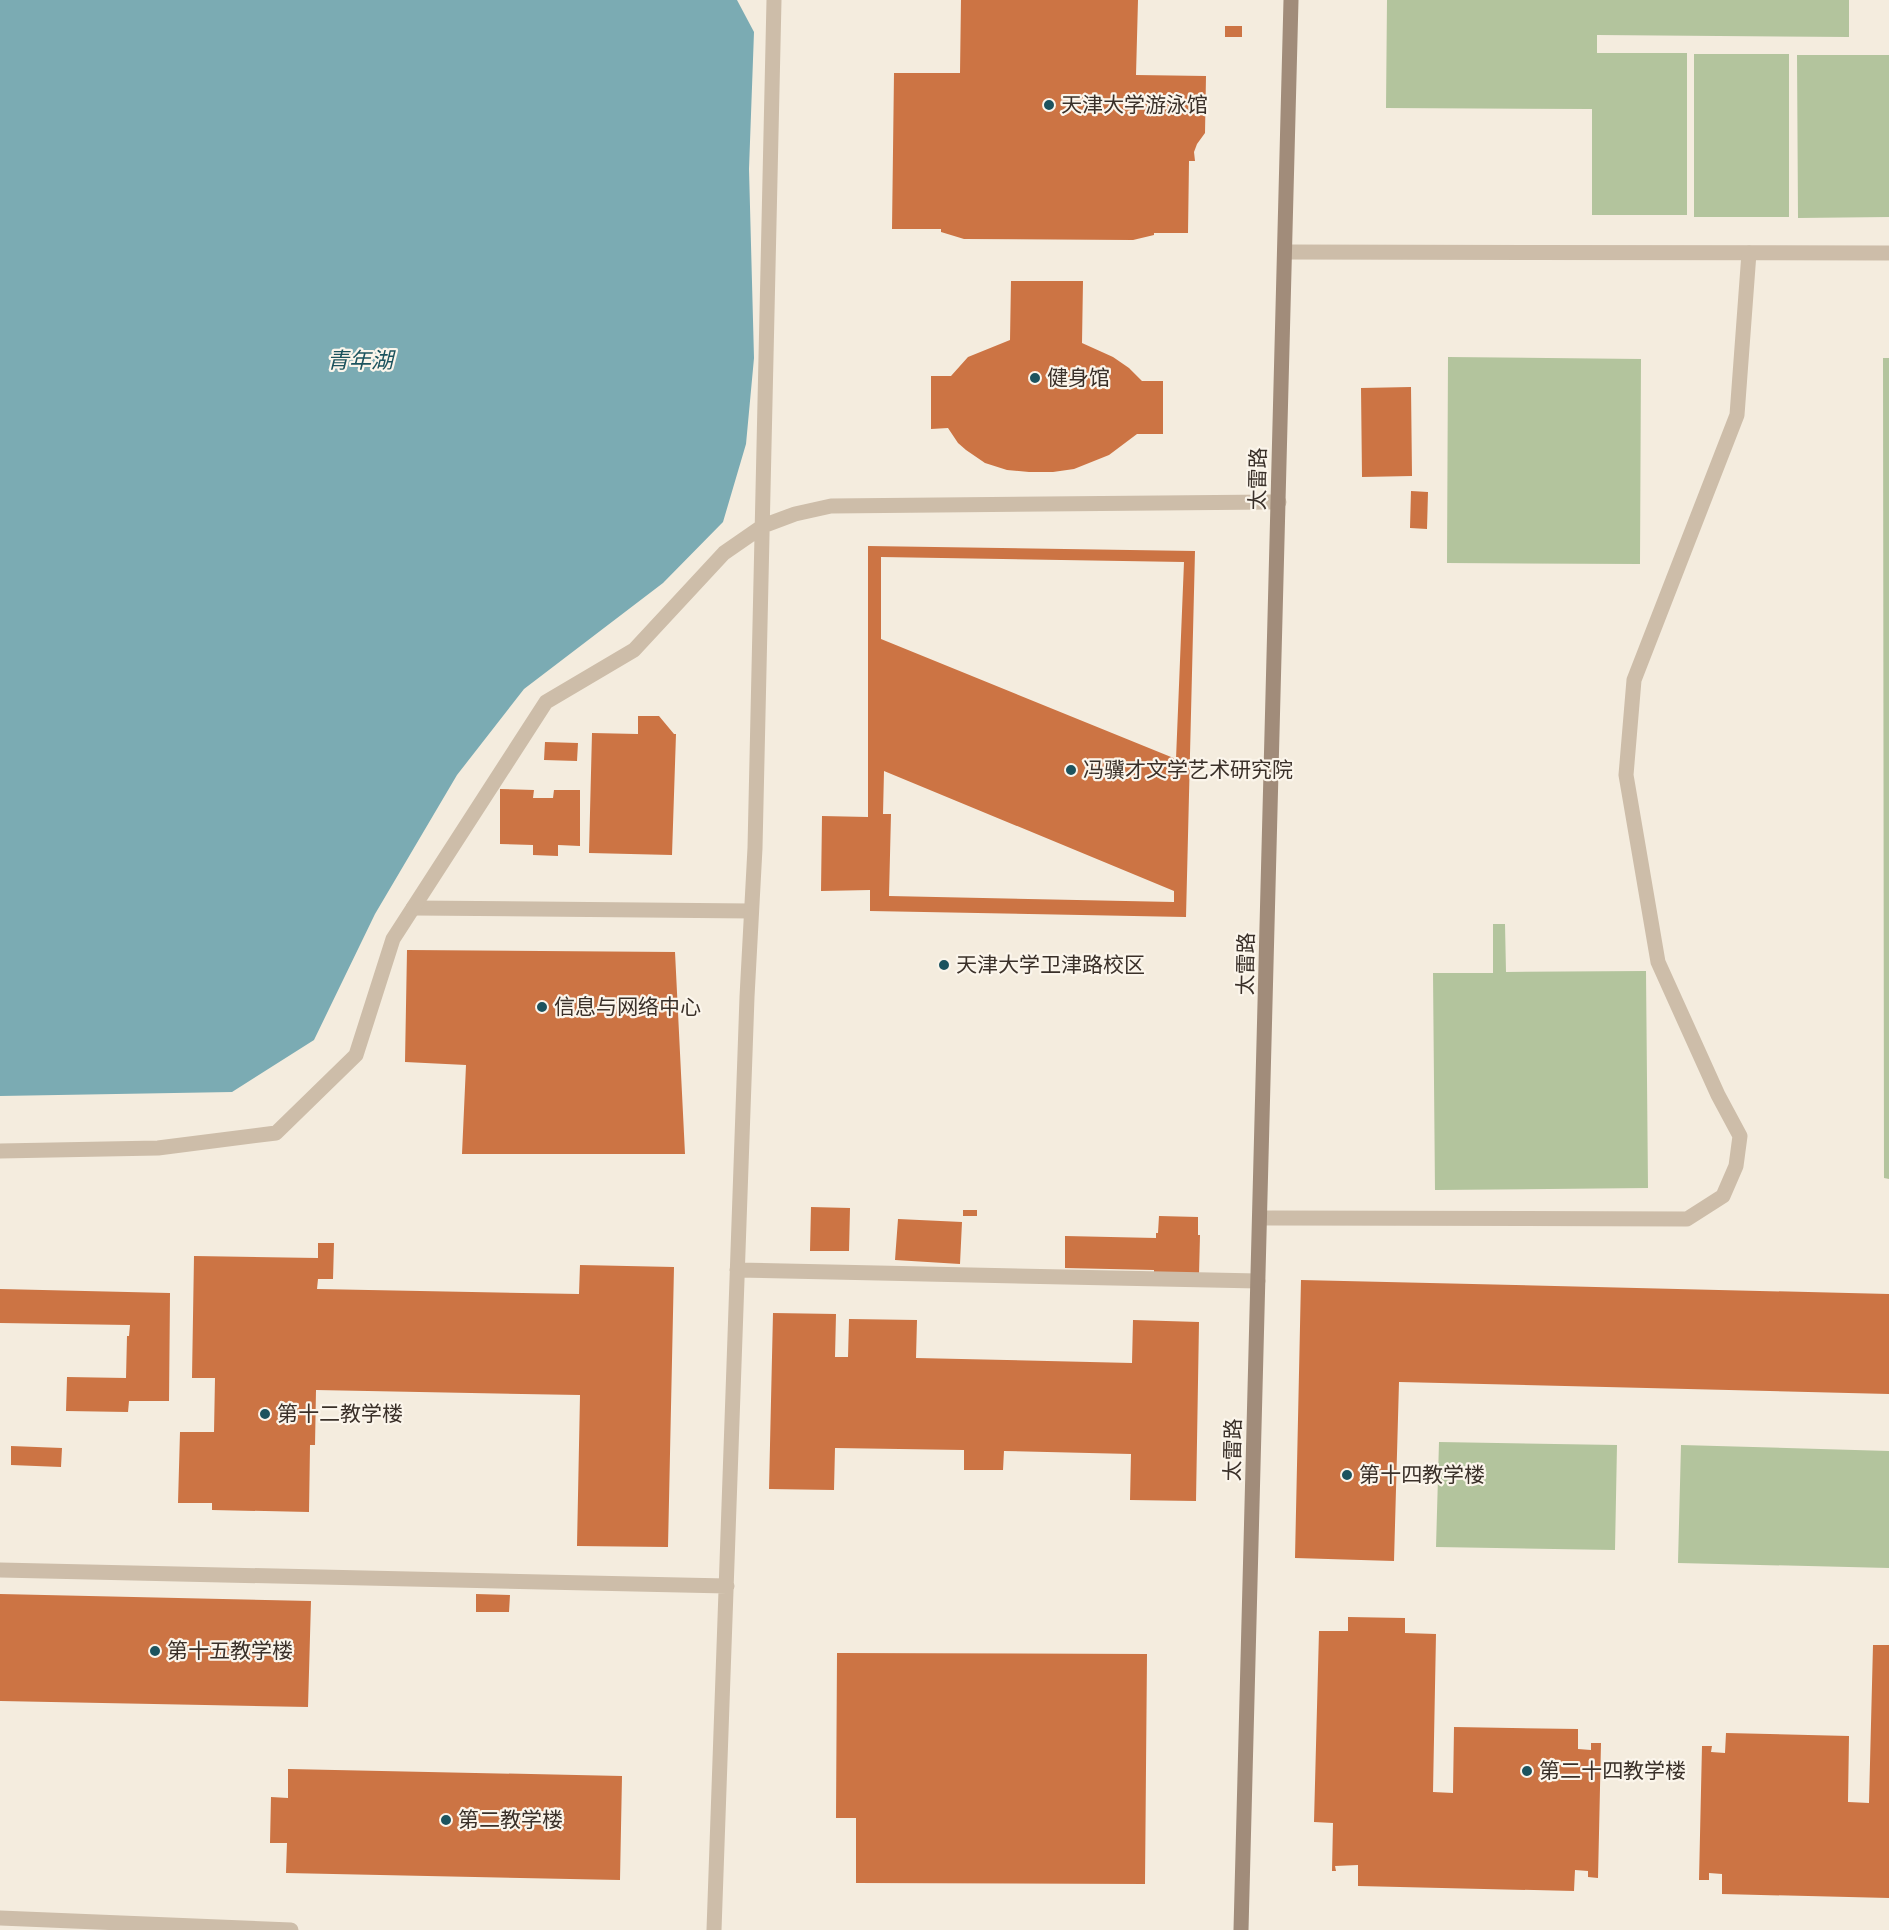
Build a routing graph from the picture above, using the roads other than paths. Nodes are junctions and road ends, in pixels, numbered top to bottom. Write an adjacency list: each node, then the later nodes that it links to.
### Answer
1 (774, 0): 7 (street)
2 (1291, 0): 3 (street, 太雷路)
3 (1285, 252): 4 (street); 6 (street, 太雷路)
4 (1749, 253): 5 (street); 11 (street)
5 (1889, 253)
6 (1279, 502): 7 (street); 11 (street, 太雷路)
7 (763, 526): 8 (street); 9 (street)
8 (413, 908): 9 (street); 10 (street)
9 (751, 911): 12 (street)
10 (0, 1151)
11 (1260, 1218): 13 (street, 太雷路)
12 (737, 1270): 13 (street); 15 (street)
13 (1258, 1281): 20 (street, 太雷路)
14 (0, 1570): 15 (street)
15 (727, 1586): 19 (street)
16 (0, 1918): 17 (street)
17 (285, 1930): 18 (street)
18 (291, 1930)
19 (714, 1930)
20 (1242, 1930)

